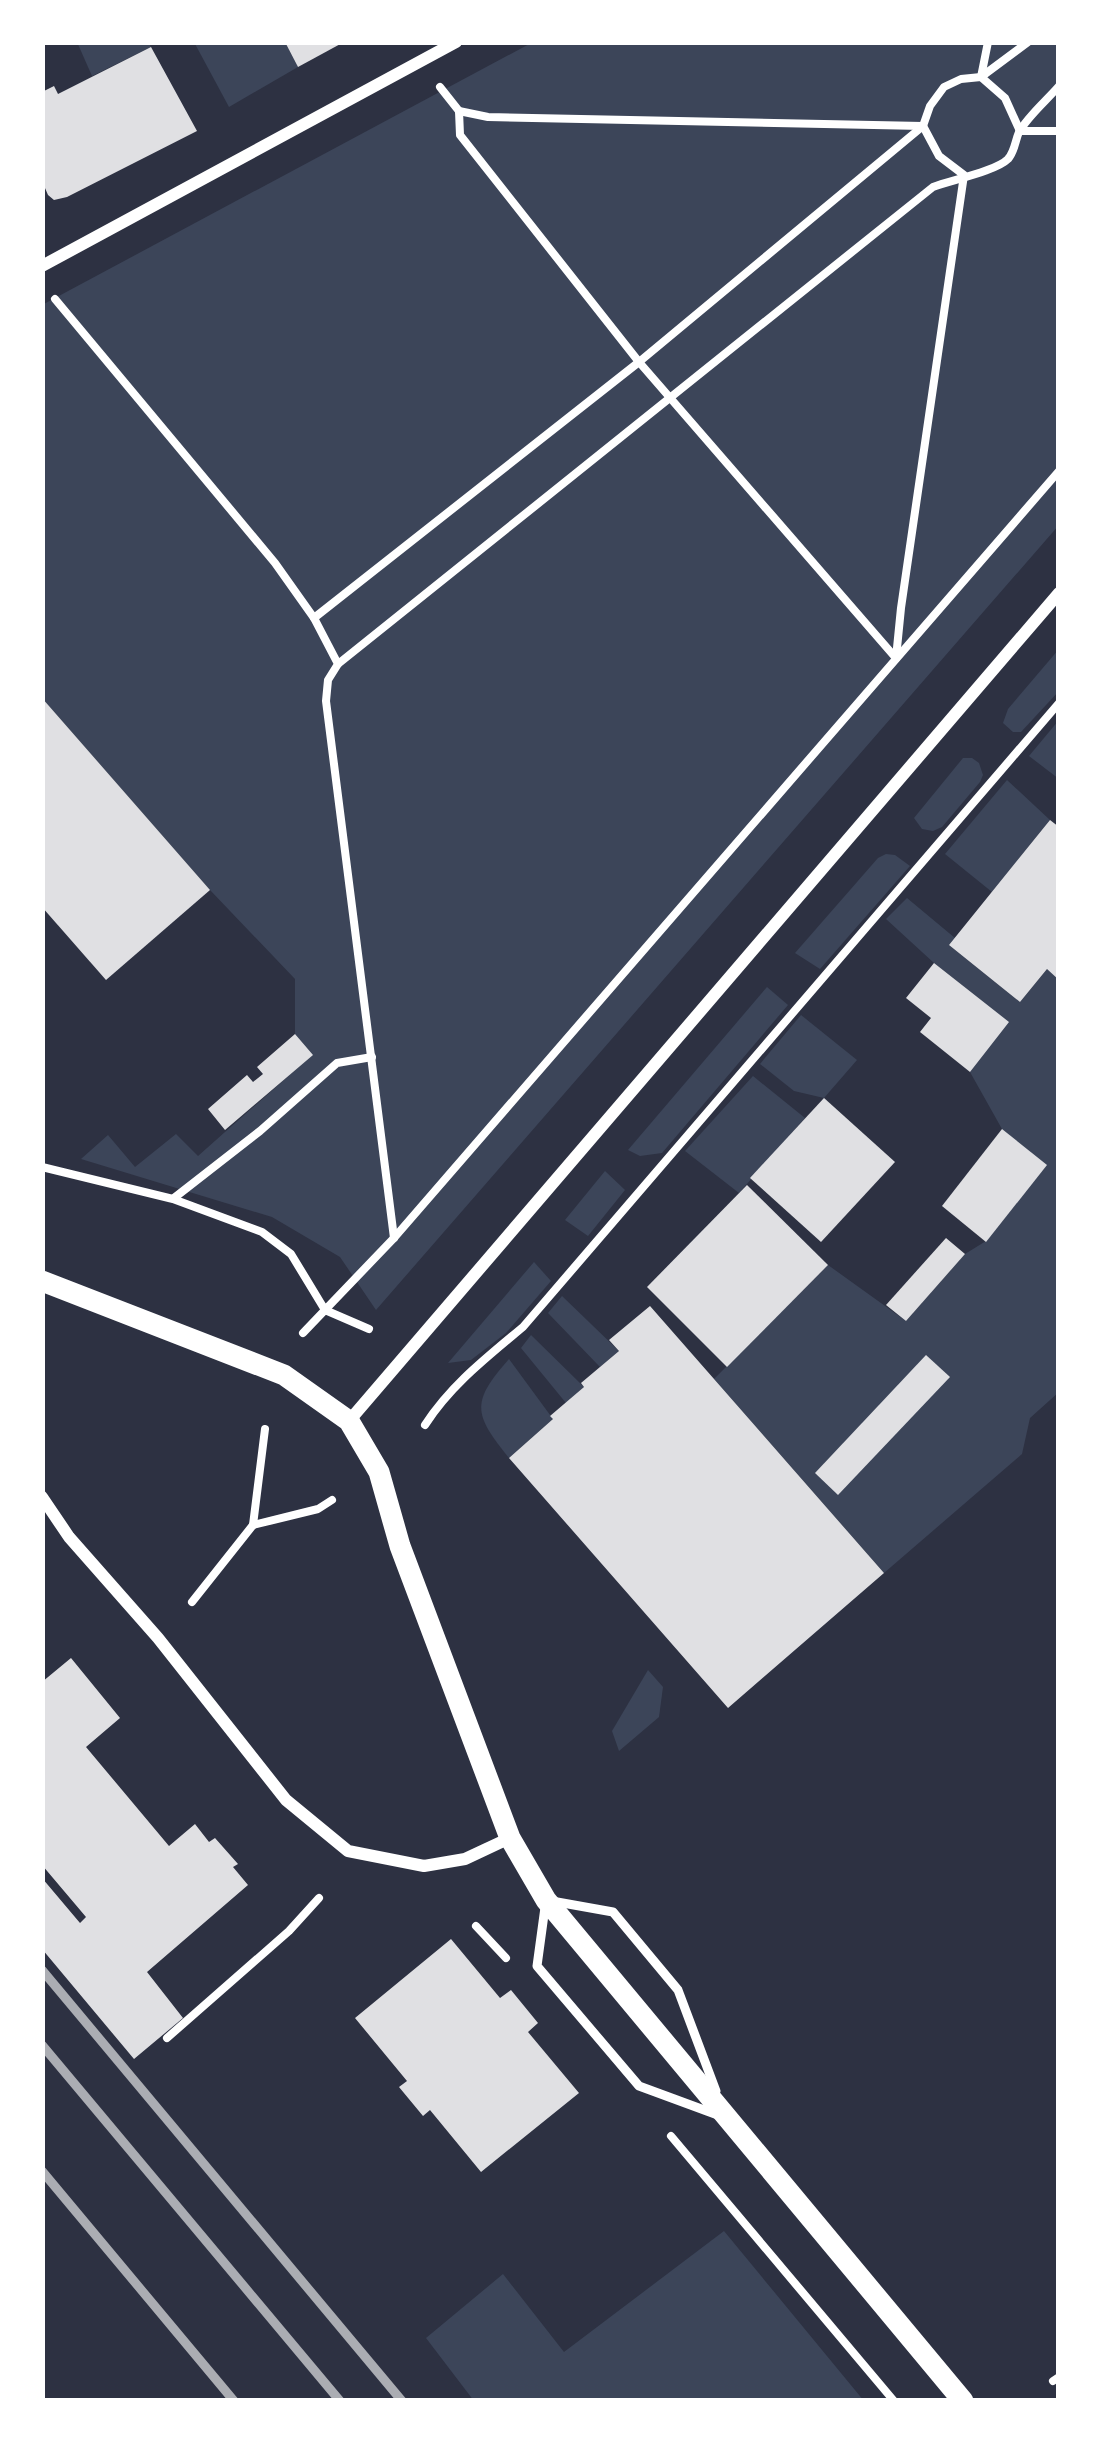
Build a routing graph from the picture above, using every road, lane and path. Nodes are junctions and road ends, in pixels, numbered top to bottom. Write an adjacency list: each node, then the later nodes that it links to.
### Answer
1 (456, 42): 4 (street)
2 (988, 42): 5 (path)
3 (1028, 42): 5 (path)
4 (420, 62): 7 (path); 12 (street)
5 (981, 77): 8 (path); 9 (path)
6 (1059, 86): 9 (path)
7 (459, 111): 8 (path); 14 (path)
8 (923, 126): 11 (path); 14 (path)
9 (1019, 131): 10 (path); 11 (path)
10 (1059, 131)
11 (964, 175): 15 (path); 19 (path)
12 (42, 266)
13 (42, 284): 18 (path)
14 (639, 362): 15 (path); 18 (path)
15 (670, 398): 19 (path); 20 (path)
16 (1059, 471): 19 (path)
17 (1059, 593): 32 (street)
18 (314, 618): 20 (path)
19 (896, 659): 25 (path)
20 (338, 664): 22 (path)
21 (1059, 703): 31 (path)
22 (372, 1057): 24 (path); 25 (path)
23 (42, 1167): 24 (path)
24 (173, 1199): 27 (path)
25 (394, 1238): 27 (path)
26 (42, 1281): 32 (street)
27 (325, 1310): 28 (path); 29 (path)
28 (369, 1329)
29 (303, 1334)
30 (431, 1387): 31 (path)
31 (443, 1398): 33 (path)
32 (349, 1421): 39 (street)
33 (424, 1426)
34 (265, 1429): 37 (path)
35 (42, 1498): 39 (street)
36 (332, 1500): 37 (path)
37 (253, 1525): 38 (path)
38 (192, 1602)
39 (510, 1838): 41 (street)
40 (320, 1898): 44 (path)
41 (546, 1900): 45 (street); 45 (lane); 45 (lane)
42 (476, 1926): 43 (path)
43 (508, 1960)
44 (167, 2038)
45 (722, 2115): 48 (street)
46 (666, 2132): 47 (path)
47 (894, 2401)
48 (963, 2401)

